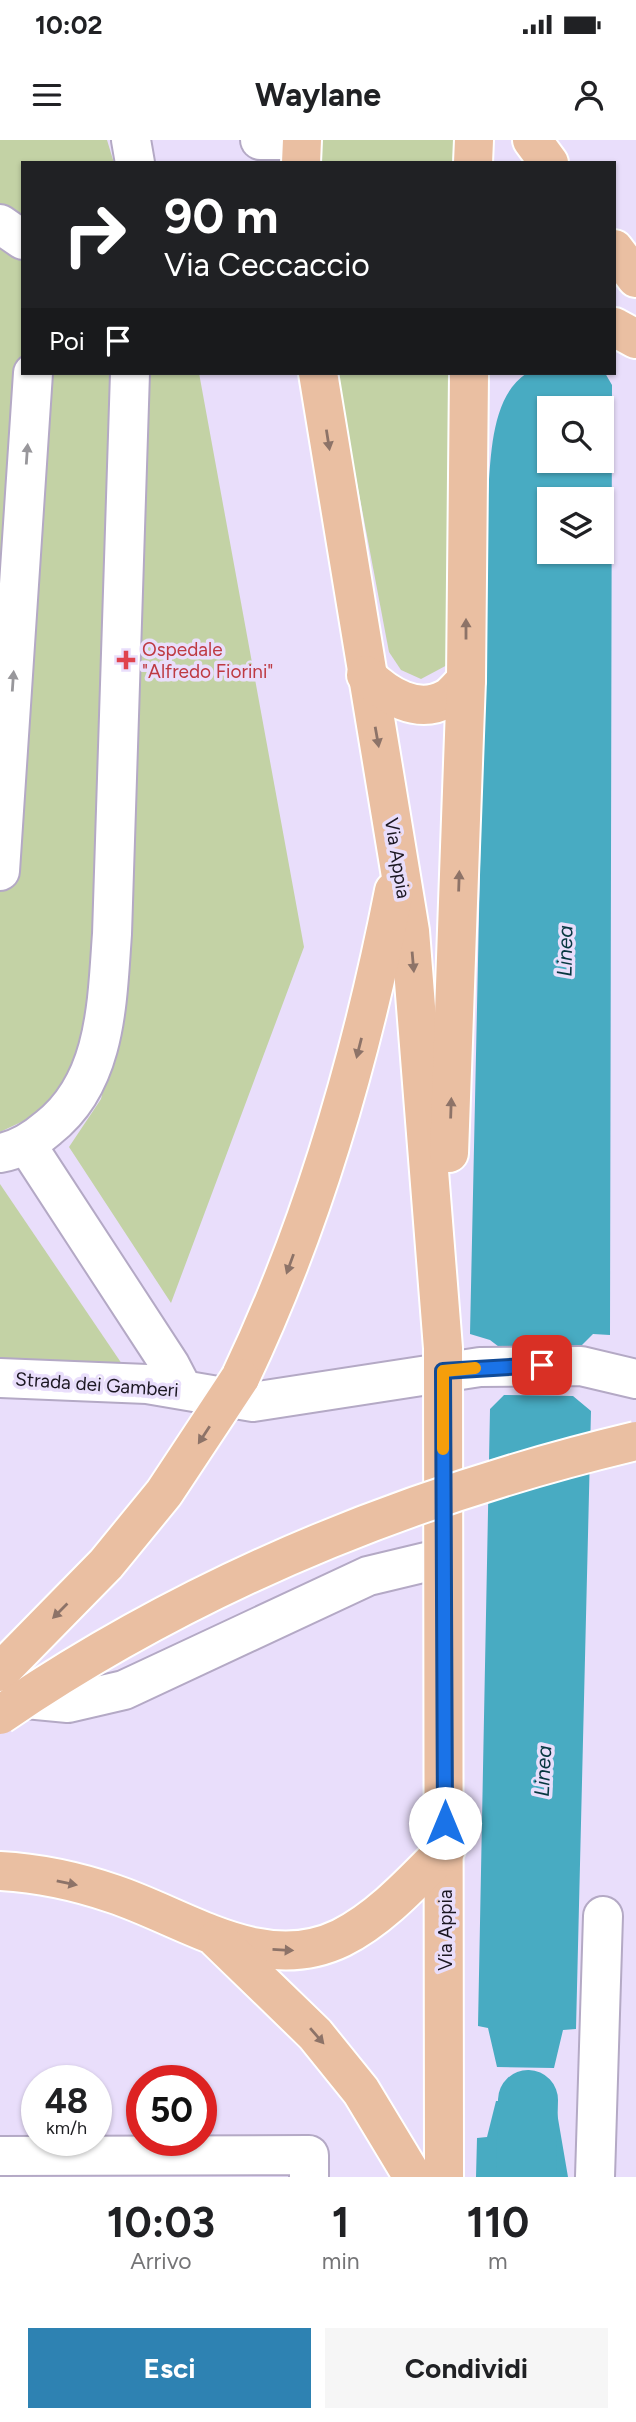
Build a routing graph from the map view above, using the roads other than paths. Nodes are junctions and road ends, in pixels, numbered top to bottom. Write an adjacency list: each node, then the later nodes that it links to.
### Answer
1 (131, 140): 8 (street)
2 (237, 140): 9 (street)
3 (260, 140): 4 (street)
4 (286, 140)
5 (302, 140): 10 (main road)
6 (474, 140): 11 (main road)
7 (532, 140): 12 (main road)
8 (135, 161)
9 (243, 161)
10 (301, 161)
11 (474, 161)
12 (548, 161)
13 (0, 224): 14 (street)
14 (21, 239)
15 (616, 252): 16 (main road)
16 (636, 278)
17 (616, 328): 18 (main road)
18 (636, 340)
19 (33, 375): 26 (street, one-way to 19)
20 (130, 375): 27 (street)
21 (318, 378): 23 (main road, Via Appia, one-way to 23)
22 (484, 380): 24 (main road, Via Appia, one-way to 22)
23 (366, 675): 24 (main road); 25 (main road, Via Appia, one-way to 25)
24 (466, 680): 28 (main road, Via Appia, one-way to 24)
25 (400, 861): 28 (main road, Via Appia, one-way to 28); 34 (main road, one-way to 34, bridge)
26 (0, 871)
27 (13, 1148): 31 (street)
28 (455, 1362): 29 (street, Strada dei Gamberi); 31 (street, Strada dei Gamberi); 33 (main road, Via Appia)
29 (619, 1374)
30 (0, 1378): 31 (street, Strada dei Gamberi)
31 (182, 1388)
32 (636, 1440): 36 (main road, bridge)
33 (443, 1558): 35 (street); 37 (main road, Via Appia)
34 (0, 1672)
35 (0, 1697)
36 (0, 1715)
37 (446, 1849): 40 (main road, one-way to 37); 44 (main road, Via Appia)
38 (0, 1871): 40 (main road, one-way to 40)
39 (603, 1916): 45 (street)
40 (215, 1937): 43 (main road, one-way to 43)
41 (0, 2156): 42 (street)
42 (309, 2177)
43 (413, 2177)
44 (444, 2177)
45 (595, 2177)

